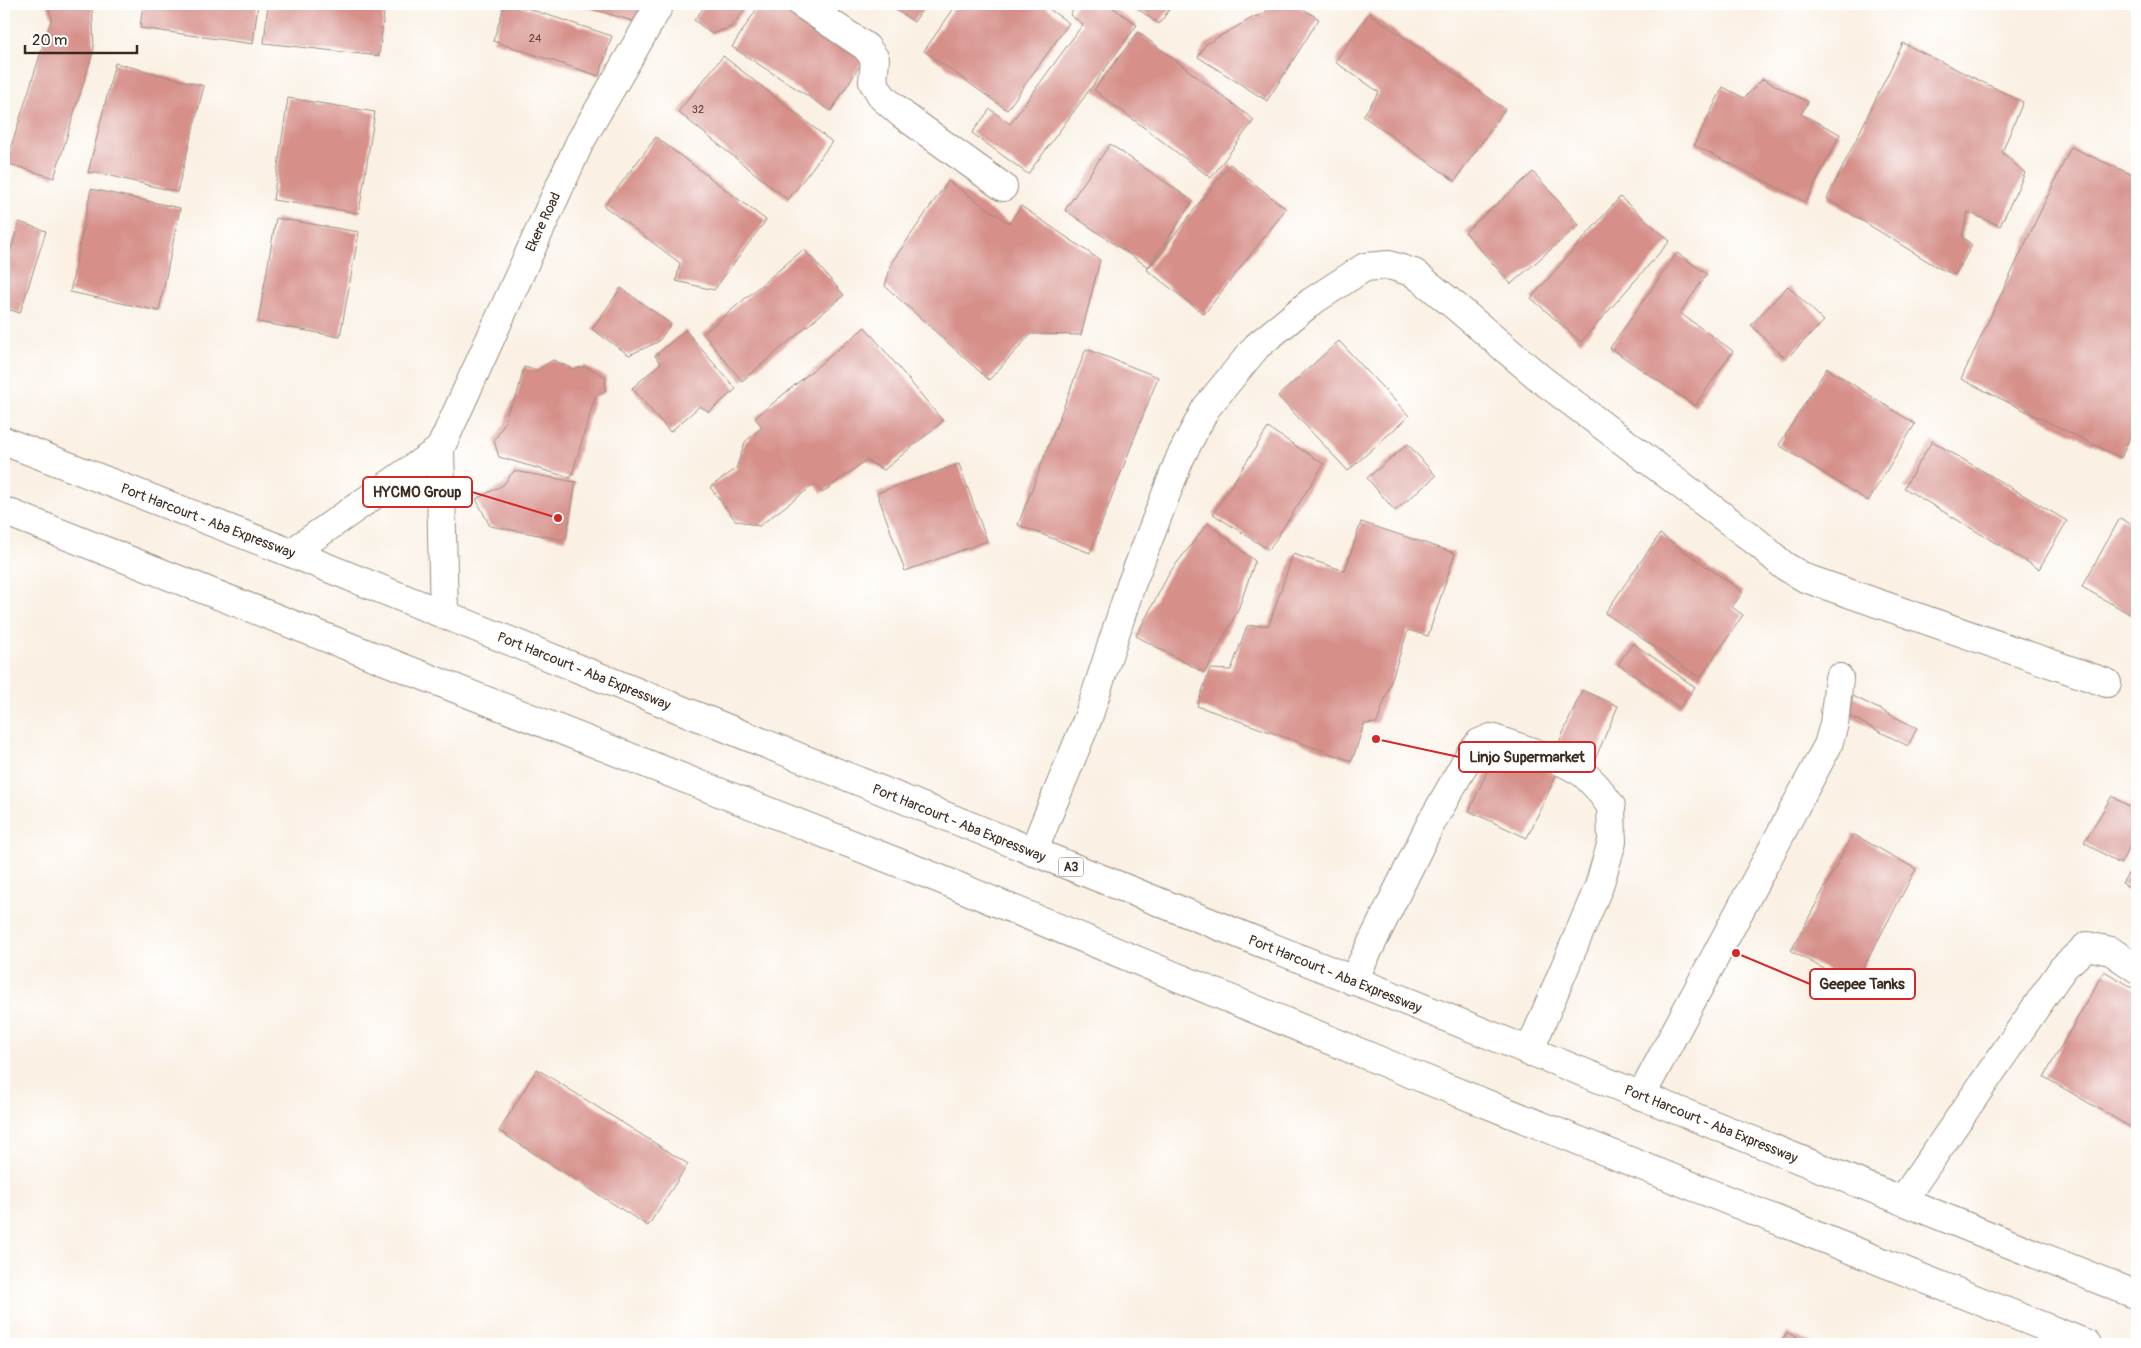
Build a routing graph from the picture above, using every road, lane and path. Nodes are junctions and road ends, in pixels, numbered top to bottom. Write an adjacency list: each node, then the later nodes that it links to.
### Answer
1 (660, 4): 5 (main road, Ekere Road)
2 (802, 4): 3 (main road)
3 (1003, 187)
4 (4, 441): 7 (main road, Port Harcourt - Aba Expressway / A3)
5 (440, 449): 7 (main road); 8 (main road, Ekere Road)
6 (4, 511): 18 (main road)
7 (291, 553): 8 (main road, Port Harcourt - Aba Expressway / A3)
8 (444, 615): 11 (main road, Port Harcourt - Aba Expressway / A3)
9 (1839, 678): 15 (main road)
10 (2107, 683): 11 (main road)
11 (1033, 852): 13 (main road, Port Harcourt - Aba Expressway / A3)
12 (2137, 969): 16 (main road)
13 (1353, 981): 14 (main road, Port Harcourt - Aba Expressway / A3); 14 (main road)
14 (1529, 1052): 15 (main road, Port Harcourt - Aba Expressway / A3)
15 (1641, 1096): 16 (main road, Port Harcourt - Aba Expressway / A3)
16 (1902, 1201): 17 (main road, Port Harcourt - Aba Expressway / A3)
17 (2137, 1295)
18 (2087, 1344)

